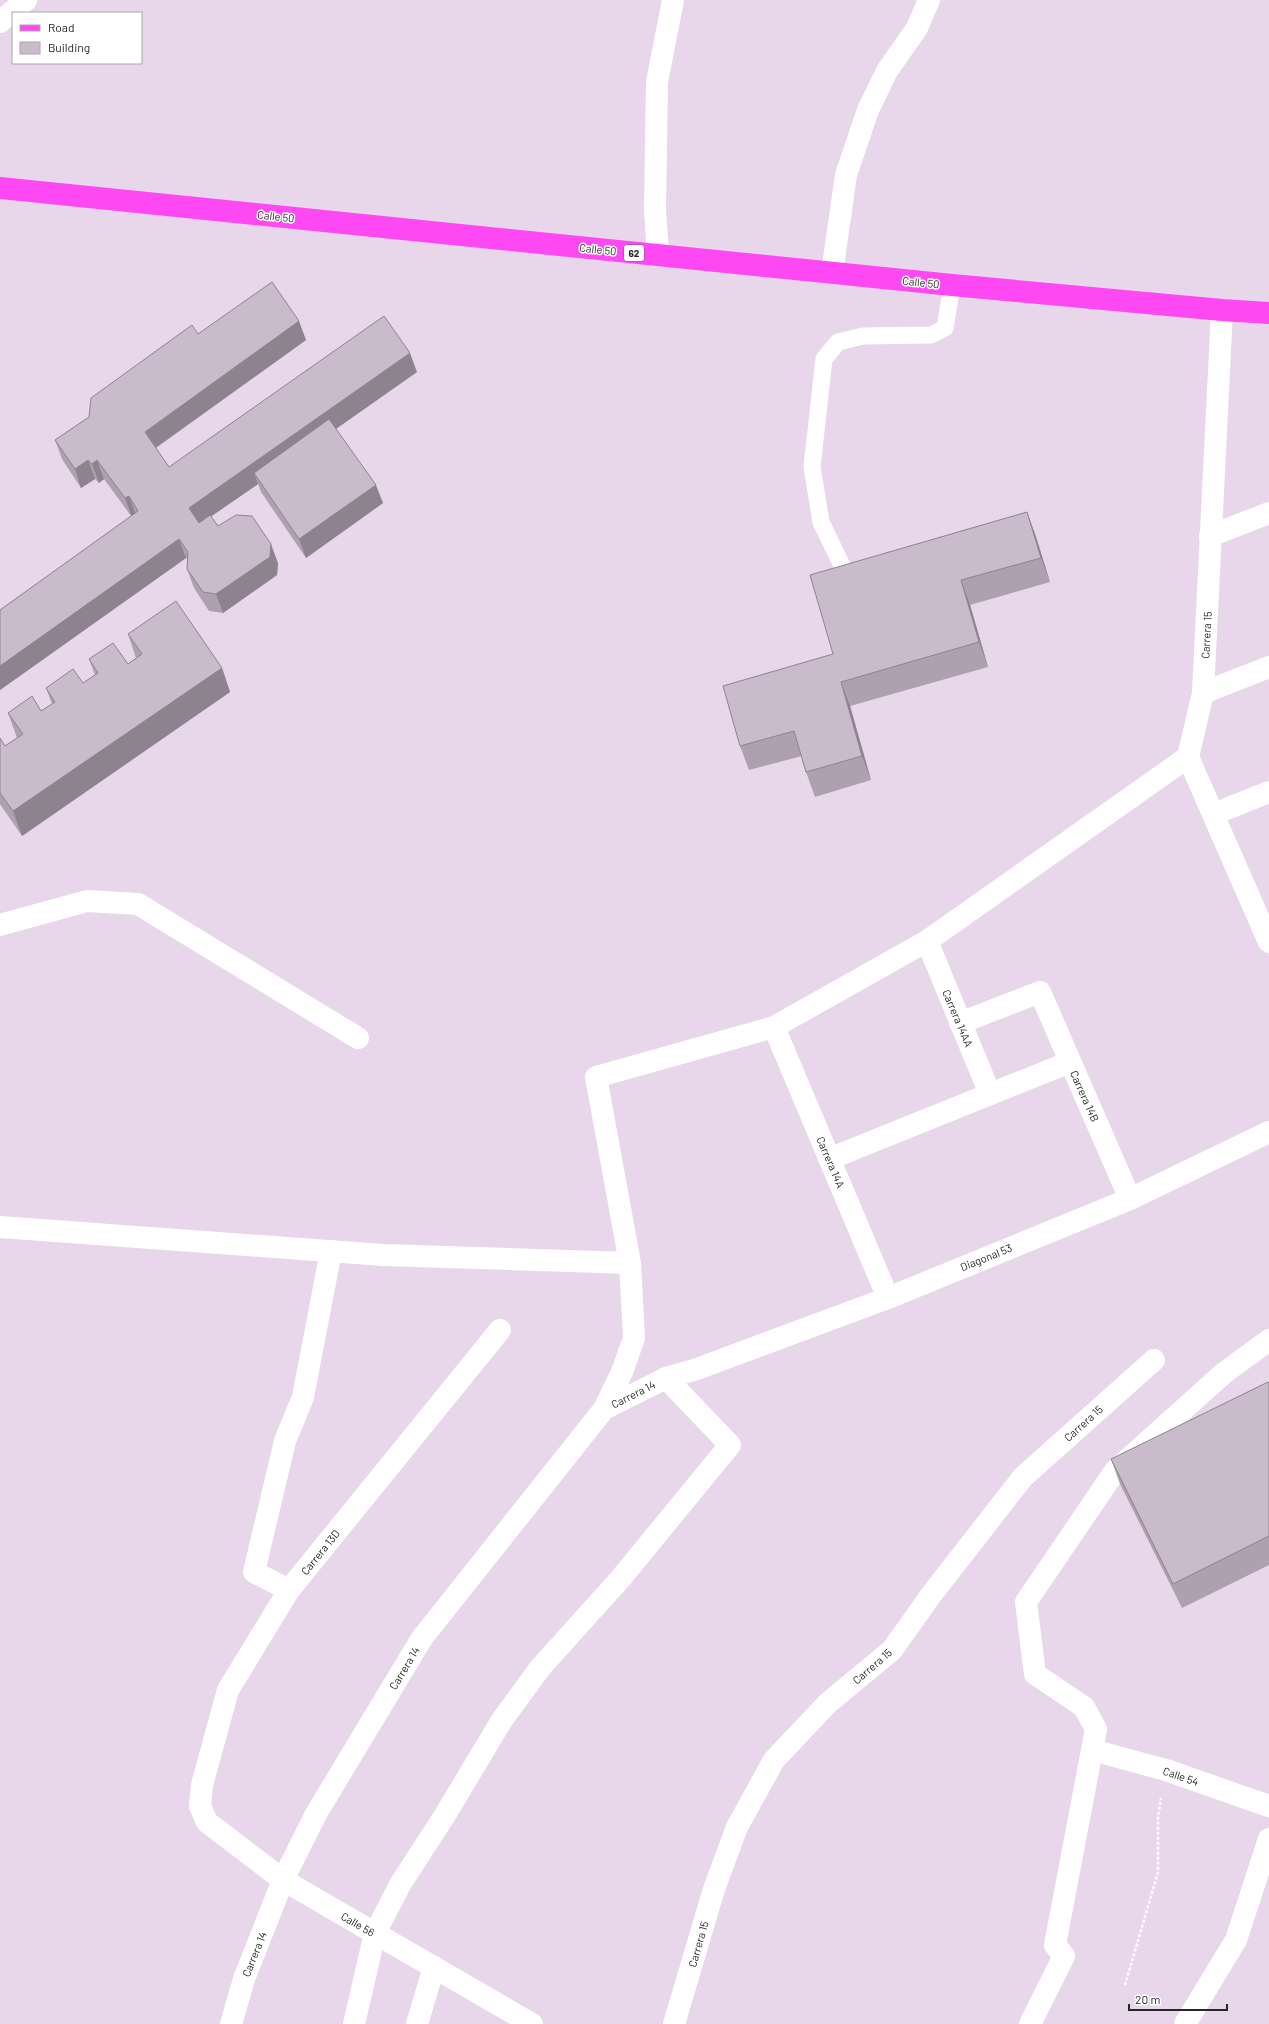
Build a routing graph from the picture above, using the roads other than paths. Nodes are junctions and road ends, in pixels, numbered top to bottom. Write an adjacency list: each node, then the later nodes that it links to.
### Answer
1 (26, 0): 4 (street)
2 (673, 0): 6 (street)
3 (929, 0): 7 (street)
4 (0, 22)
5 (0, 188): 6 (main road, Calle 50 / 62)
6 (658, 255): 7 (main road, Calle 50 / 62)
7 (832, 273): 8 (main road, Calle 50 / 62)
8 (952, 285): 9 (main road, Calle 50 / 62); 13 (lane)
9 (1222, 310): 10 (main road, Calle 50 / 62); 12 (street, Carrera 15)
10 (1269, 313)
11 (1269, 513): 12 (street)
12 (1210, 536): 15 (street, Carrera 15)
13 (846, 574)
14 (1269, 667): 15 (street)
15 (1203, 693): 16 (street, Carrera 15)
16 (1188, 758): 18 (street); 20 (street)
17 (1269, 792): 18 (street)
18 (1214, 814): 21 (street)
19 (0, 925): 24 (street)
20 (927, 941): 22 (street, Carrera 14AA); 23 (street)
21 (1269, 942)
22 (960, 1023): 25 (street, Carrera 14B); 26 (street, Carrera 14AA)
23 (774, 1027): 28 (street, Carrera 14A); 32 (street)
24 (358, 1038)
25 (1070, 1062): 26 (street); 29 (street, Carrera 14B)
26 (990, 1094): 28 (street)
27 (1269, 1132): 29 (street, Diagonal 53)
28 (829, 1158): 33 (street, Carrera 14A)
29 (1130, 1198): 33 (street, Diagonal 53)
30 (7, 1228): 31 (street)
31 (331, 1251): 32 (street); 40 (street)
32 (630, 1263): 39 (street)
33 (888, 1298): 37 (street, Diagonal 53)
34 (500, 1330): 40 (street, Carrera 13D)
35 (1269, 1340): 41 (street)
36 (1154, 1360): 52 (street, Carrera 15)
37 (697, 1369): 38 (street, Carrera 14)
38 (666, 1378): 39 (street, Carrera 14); 46 (street)
39 (604, 1409): 45 (street, Carrera 14)
40 (289, 1590): 42 (street, Carrera 13D)
41 (1092, 1750): 43 (street, Calle 54); 53 (street)
42 (200, 1806): 45 (street, Calle 56)
43 (1269, 1806)
44 (1269, 1839): 54 (street)
45 (283, 1880): 46 (street, Calle 56); 48 (street, Carrera 14)
46 (375, 1933): 47 (street, Calle 56); 49 (street)
47 (434, 1967): 50 (street); 51 (street, Calle 56)
48 (231, 2024)
49 (354, 2024)
50 (417, 2024)
51 (532, 2024)
52 (674, 2024)
53 (1030, 2024)
54 (1185, 2024)

